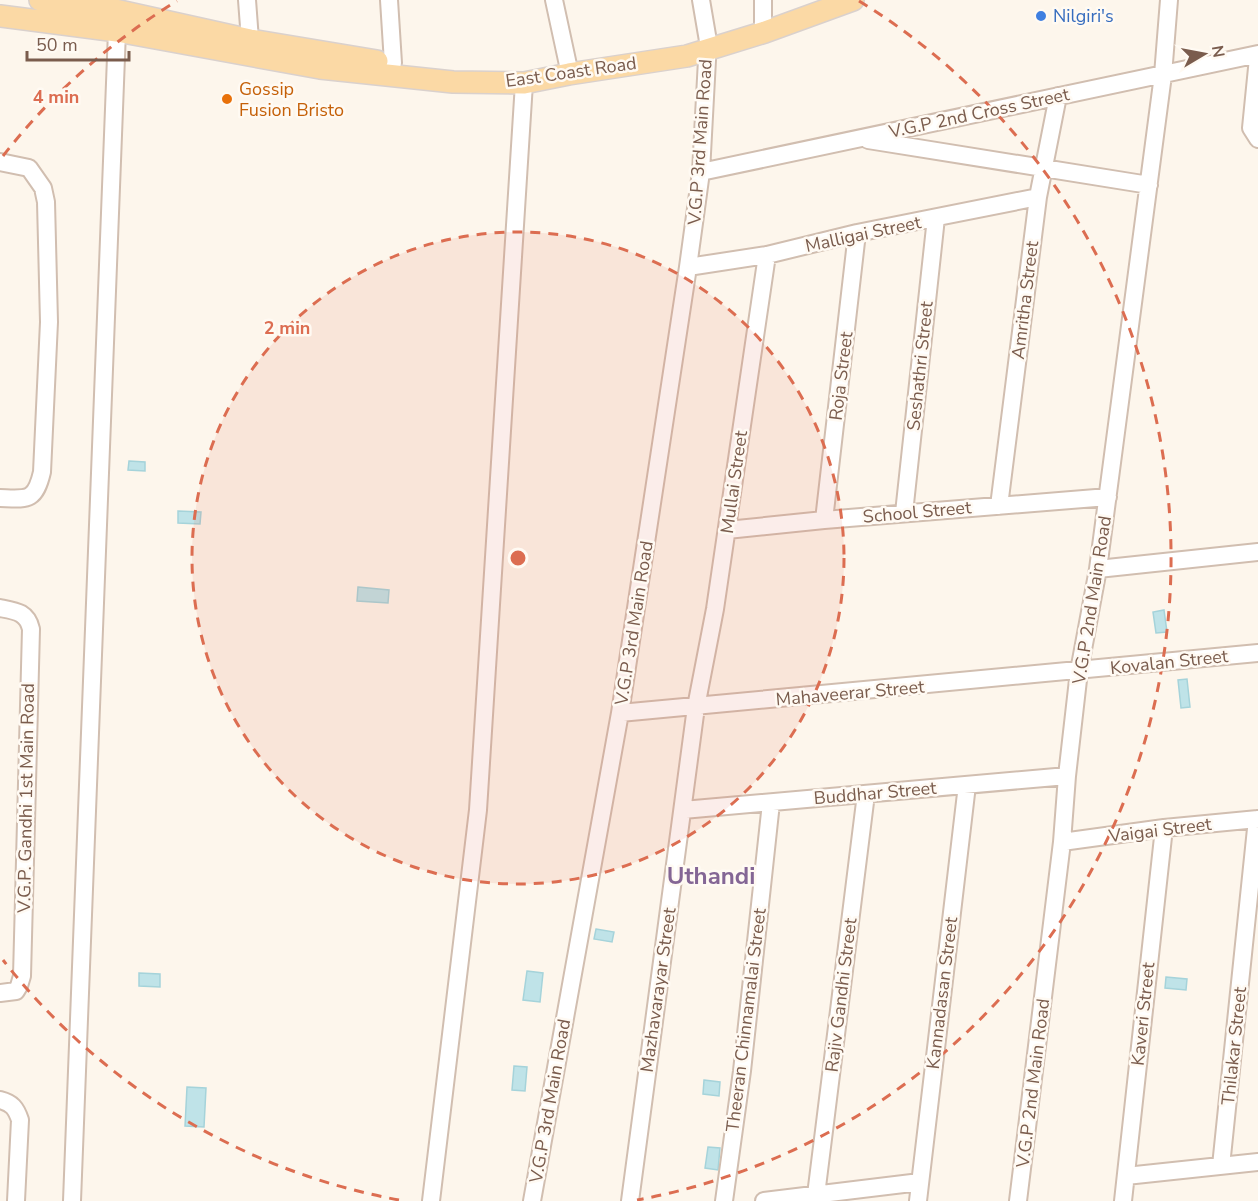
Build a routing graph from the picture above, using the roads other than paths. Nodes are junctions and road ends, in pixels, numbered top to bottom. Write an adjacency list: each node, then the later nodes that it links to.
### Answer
1 (40, 0): 10 (main road)
2 (247, 0): 15 (street)
3 (389, 0): 17 (street)
4 (554, 0): 18 (street)
5 (701, 0): 14 (street, V.G.P 3rd Main Road)
6 (763, 0): 12 (street)
7 (827, 0): 12 (main road, East Coast Road)
8 (853, 0): 14 (main road, East Coast Road)
9 (1169, 0): 19 (street, V.G.P 2nd Main Road)
10 (116, 5): 15 (main road)
11 (0, 16): 13 (main road)
12 (762, 24): 14 (main road, East Coast Road)
13 (117, 31): 15 (main road); 63 (street)
14 (707, 45): 18 (main road, East Coast Road); 20 (main road, East Coast Road); 26 (street, V.G.P 3rd Main Road)
15 (248, 47): 17 (main road, East Coast Road); 20 (main road, East Coast Road)
16 (1258, 56): 19 (street, V.G.P 2nd Cross Street); 23 (street)
17 (393, 63): 18 (main road, East Coast Road)
18 (568, 65)
19 (1163, 75): 21 (street, V.G.P 2nd Cross Street); 27 (street, V.G.P 2nd Main Road)
20 (524, 83): 64 (street)
21 (1058, 96): 22 (street, V.G.P 2nd Cross Street); 25 (street, Amritha Street)
22 (859, 138): 25 (street); 26 (street, V.G.P 2nd Cross Street)
23 (1258, 139)
24 (0, 162): 34 (street)
25 (1044, 168): 27 (street); 28 (street, Amritha Street)
26 (701, 172): 32 (street, V.G.P 3rd Main Road)
27 (1149, 185): 33 (street, V.G.P 2nd Main Road)
28 (1038, 197): 29 (street, Malligai Street); 35 (street, Amritha Street)
29 (936, 218): 30 (street, Malligai Street); 36 (street, Seshathri Street)
30 (857, 233): 31 (street, Malligai Street); 37 (street, Roja Street)
31 (767, 255): 32 (street, Malligai Street); 38 (street, Mullai Street)
32 (688, 267): 45 (street, V.G.P 3rd Main Road)
33 (1108, 497): 35 (street, School Street); 40 (street, V.G.P 2nd Main Road)
34 (0, 498)
35 (999, 506): 36 (street, School Street)
36 (904, 513): 37 (street, School Street)
37 (824, 520): 38 (street, School Street)
38 (727, 530): 44 (street, Mullai Street)
39 (1258, 552): 40 (street)
40 (1098, 569): 43 (street, V.G.P 2nd Main Road)
41 (0, 608): 54 (street, V.G.P. Gandhi 1st Main Road)
42 (1258, 653): 43 (street, Kovalan Street)
43 (1079, 671): 44 (street, Mahaveerar Street); 46 (street, V.G.P 2nd Main Road)
44 (696, 707): 45 (street, Mahaveerar Street); 50 (street, Mazhavarayar Street)
45 (620, 713): 65 (street, V.G.P 3rd Main Road)
46 (1067, 776): 47 (street, Buddhar Street); 53 (street, V.G.P 2nd Main Road)
47 (967, 785): 48 (street, Buddhar Street); 59 (street, Kannadasan Street)
48 (866, 794): 49 (street, Buddhar Street); 60 (street, Rajiv Gandhi Street)
49 (771, 803): 50 (street, Buddhar Street); 67 (street, Theeran Chinnamalai Street)
50 (682, 810): 66 (street, Mazhavarayar Street)
51 (1257, 819): 52 (street, Vaigai Street); 57 (street, Thilakar Street)
52 (1164, 828): 53 (street, Vaigai Street); 58 (street, Kaveri Street)
53 (1062, 842): 70 (street, V.G.P 2nd Main Road)
54 (0, 993)
55 (0, 1100): 62 (street)
56 (1258, 1162): 57 (street)
57 (1221, 1166): 58 (street)
58 (1126, 1176): 71 (street, Kaveri Street)
59 (920, 1182): 60 (street); 69 (street, Kannadasan Street)
60 (816, 1195): 61 (street)
61 (783, 1199): 68 (street)
62 (16, 1201)
63 (72, 1201)
64 (431, 1201)
65 (532, 1201)
66 (630, 1201)
67 (724, 1201)
68 (764, 1201)
69 (918, 1201)
70 (1018, 1201)
71 (1123, 1201)

